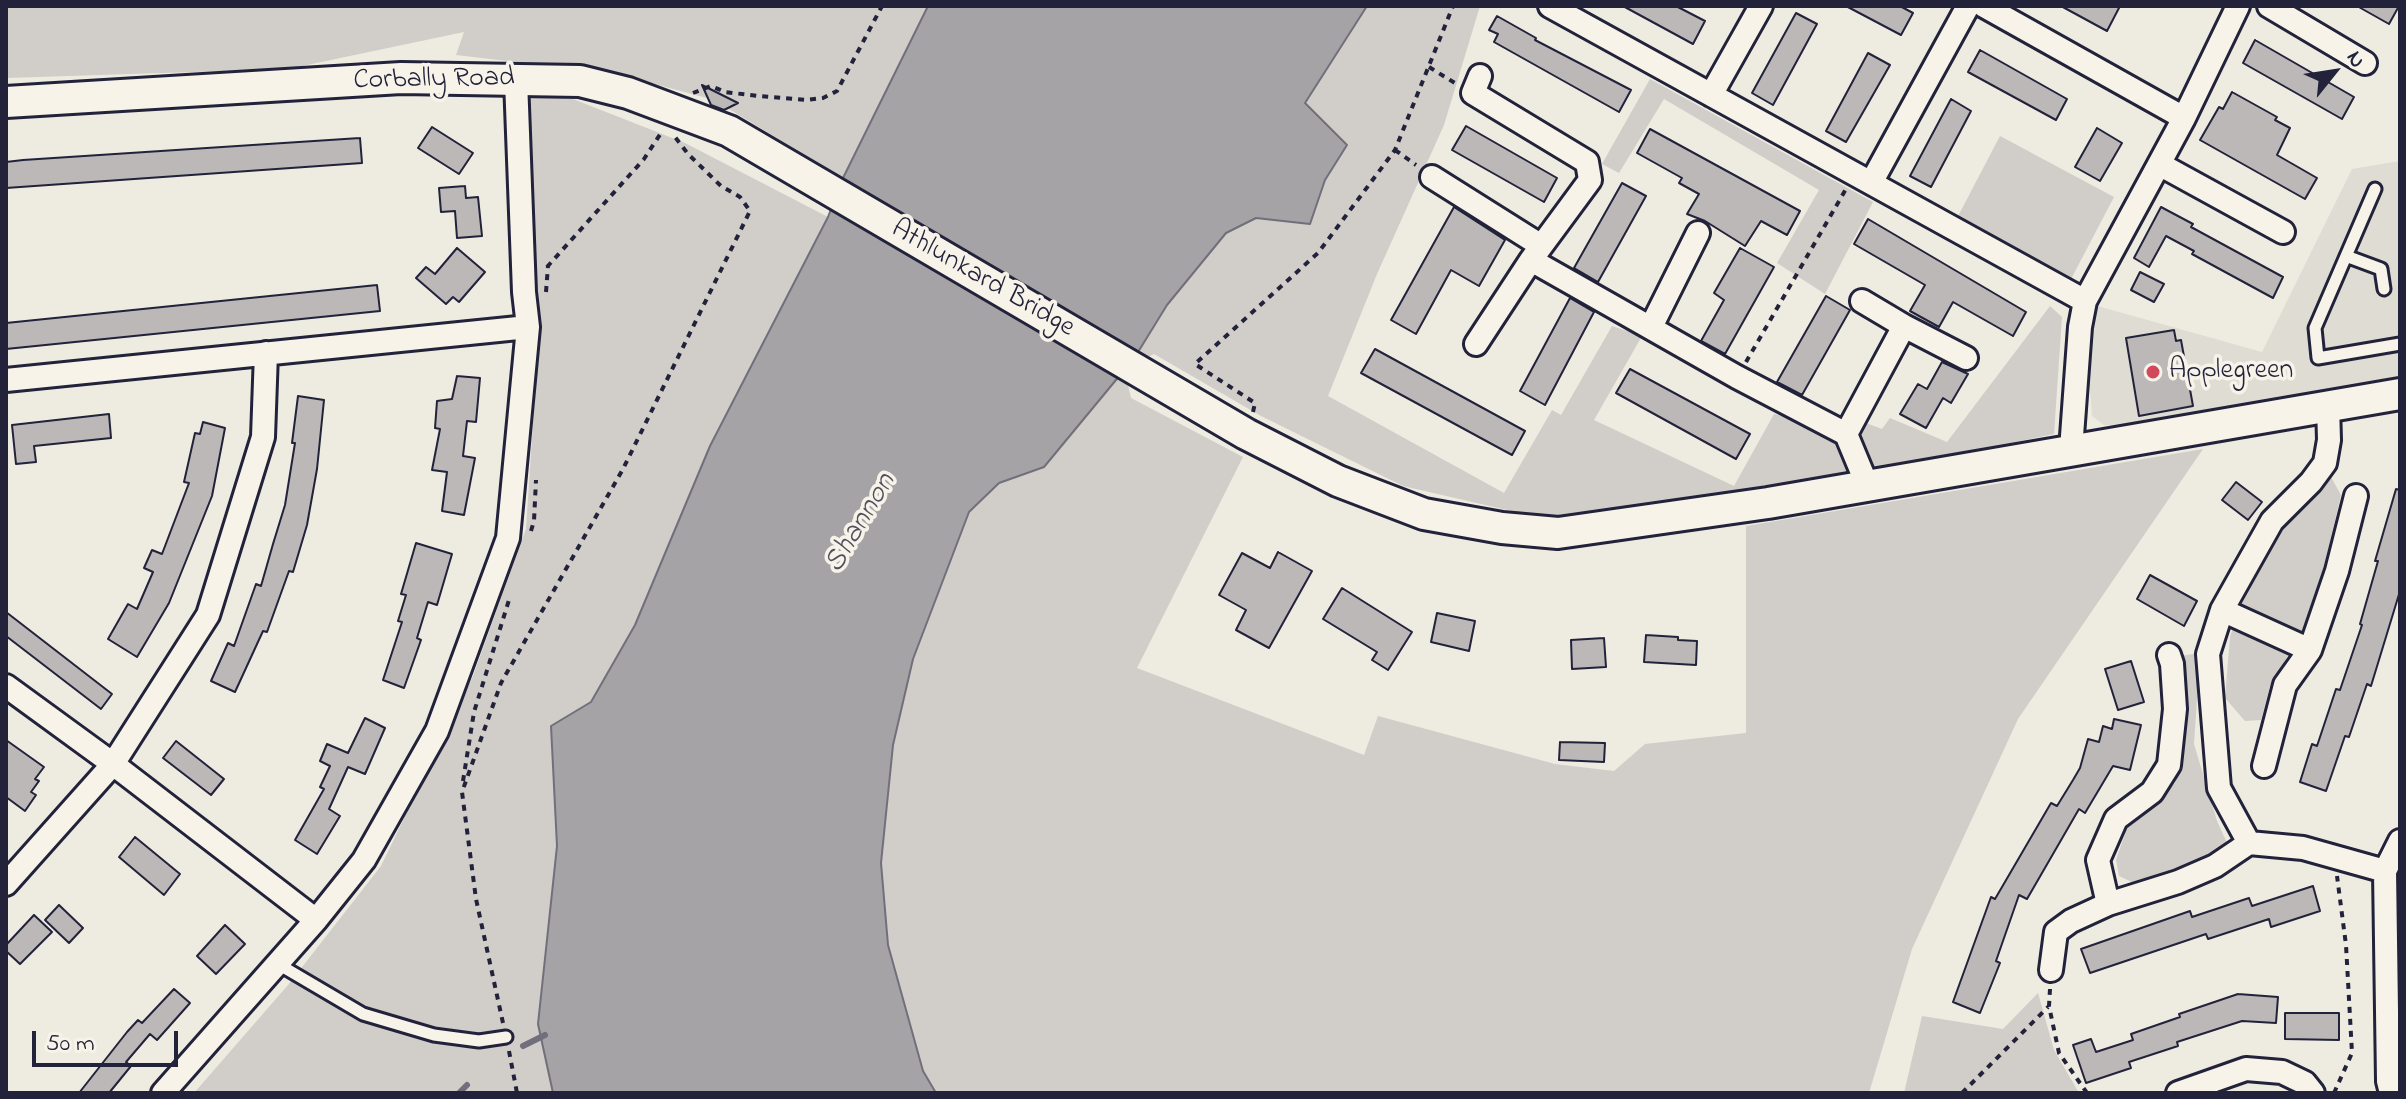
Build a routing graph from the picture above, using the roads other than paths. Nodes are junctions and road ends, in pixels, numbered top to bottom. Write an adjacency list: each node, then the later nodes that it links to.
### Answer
1 (1550, 6): 10 (street)
2 (1761, 6): 10 (street)
3 (1968, 6): 15 (street)
4 (1984, 6): 12 (street)
5 (2238, 6): 12 (street)
6 (2269, 6): 7 (street)
7 (2365, 63)
8 (516, 80): 11 (main road, Corbally Road); 17 (main road, Corbally Road); 26 (street)
9 (1472, 92): 20 (street)
10 (1711, 95): 15 (street)
11 (6, 102)
12 (2184, 118): 13 (street)
13 (2159, 164): 18 (street); 24 (street)
14 (1432, 177): 20 (street)
15 (1863, 179): 24 (street)
16 (2375, 189): 21 (lane)
17 (836, 195): 37 (main road, Athlunkard Bridge)
18 (2283, 232)
19 (1698, 233): 27 (street)
20 (1536, 252): 27 (street); 28 (street)
21 (2346, 256): 22 (lane); 29 (lane)
22 (2384, 289)
23 (1862, 301): 25 (street)
24 (2085, 301): 36 (street)
25 (1904, 326): 31 (street); 35 (street)
26 (528, 327): 30 (street); 50 (street)
27 (1651, 327): 35 (street)
28 (1476, 344)
29 (2400, 344)
30 (266, 353): 32 (street); 43 (street)
31 (1966, 358)
32 (6, 380)
33 (2400, 394): 34 (main road, Athlunkard Bridge)
34 (2328, 405): 36 (main road, Athlunkard Bridge); 39 (street)
35 (1846, 434): 37 (street)
36 (2075, 451): 37 (main road, Athlunkard Bridge)
37 (1868, 487)
38 (2356, 496): 40 (street)
39 (2222, 610): 40 (street); 46 (street)
40 (2310, 650): 44 (street)
41 (2169, 655): 49 (street)
42 (6, 686): 43 (street)
43 (113, 764): 48 (street); 50 (street)
44 (2264, 766)
45 (2400, 841): 47 (street)
46 (2249, 843): 47 (street); 49 (street)
47 (2385, 871): 57 (street)
48 (6, 884)
49 (2108, 904): 52 (street)
50 (316, 920): 51 (street)
51 (278, 964): 53 (lane); 54 (street)
52 (2051, 970)
53 (506, 1037)
54 (163, 1093)
55 (2178, 1093): 56 (street)
56 (2313, 1093)
57 (2391, 1093)

